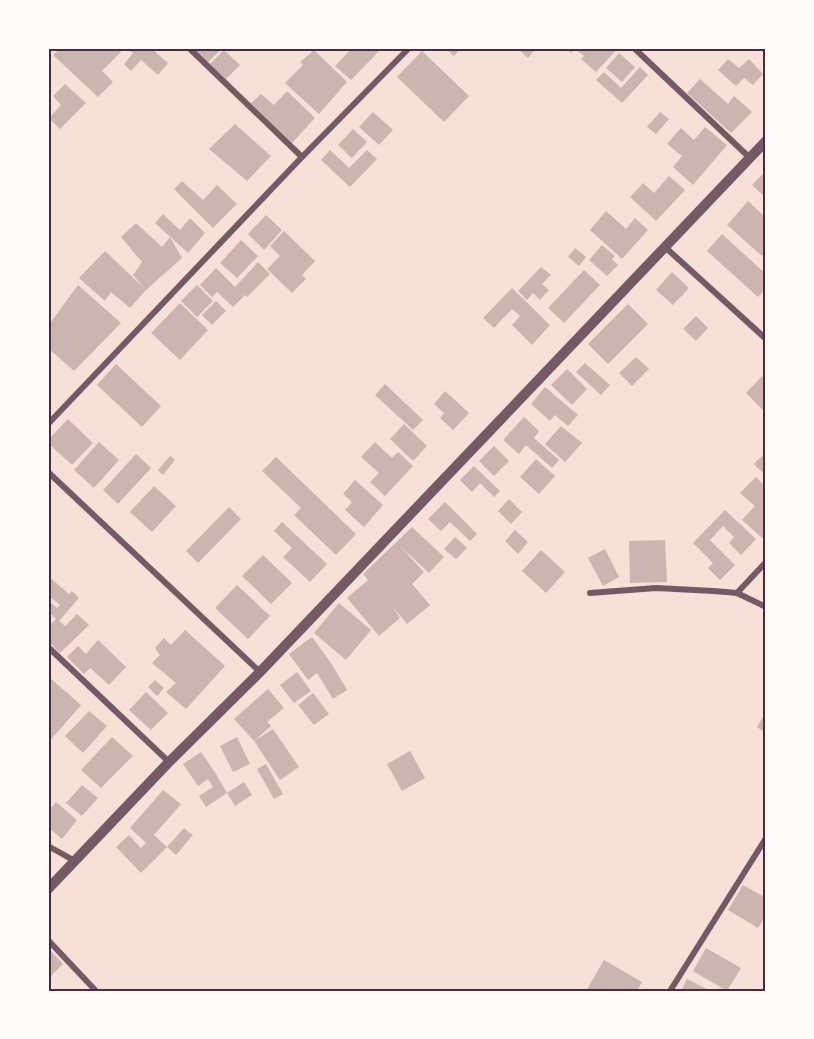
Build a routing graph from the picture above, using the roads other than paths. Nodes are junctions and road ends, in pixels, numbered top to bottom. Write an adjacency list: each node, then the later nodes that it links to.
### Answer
1 (189, 48): 5 (street)
2 (409, 48): 5 (street)
3 (634, 48): 6 (street)
4 (766, 141): 6 (street)
5 (302, 157): 9 (street)
6 (750, 158): 7 (street)
7 (665, 247): 8 (street); 16 (street)
8 (766, 339)
9 (48, 424)
10 (48, 472): 16 (street)
11 (766, 562): 13 (street)
12 (590, 593): 13 (street)
13 (737, 593): 14 (street)
14 (766, 607)
15 (48, 647): 17 (street)
16 (260, 672): 17 (street)
17 (168, 762): 20 (street)
18 (766, 838): 24 (street)
19 (48, 846): 20 (street)
20 (76, 861): 21 (street)
21 (48, 889)
22 (48, 940): 23 (street)
23 (96, 991)
24 (670, 991)

